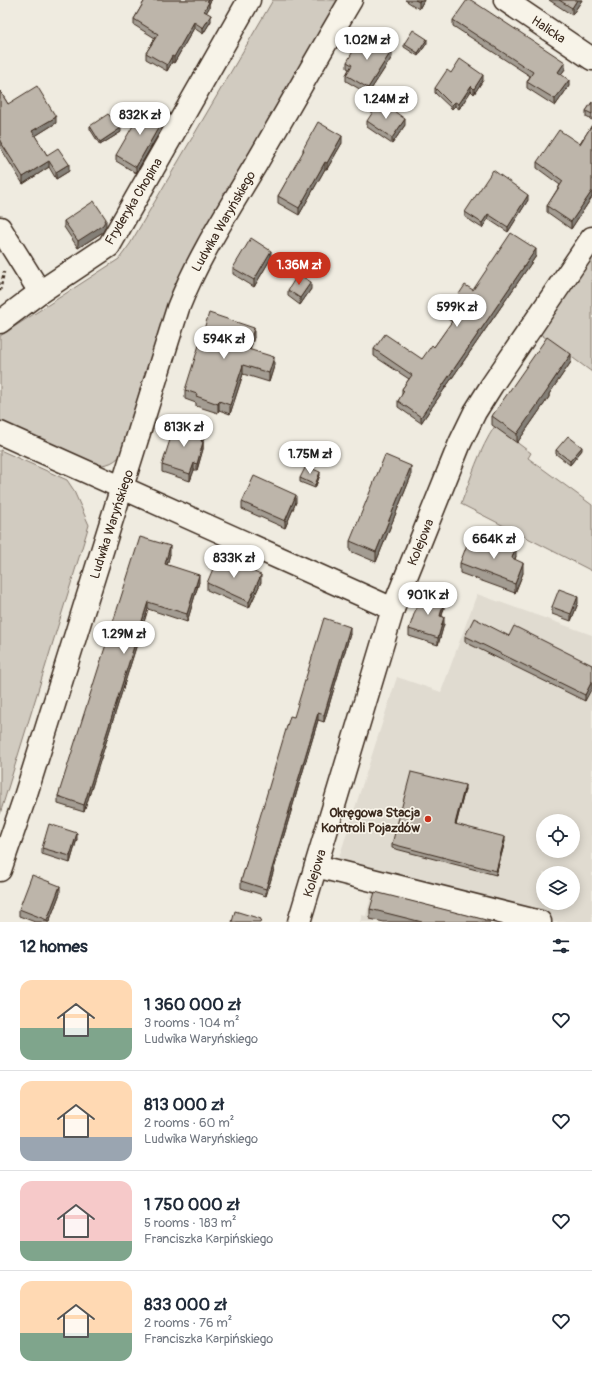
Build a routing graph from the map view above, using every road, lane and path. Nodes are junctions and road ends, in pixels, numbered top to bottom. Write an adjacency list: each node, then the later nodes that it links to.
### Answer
1 (249, 0): 9 (street, Fryderyka Chopina)
2 (351, 0): 12 (street, Ludwika Waryńskiego)
3 (505, 0): 4 (street, Halicka)
4 (592, 59)
5 (0, 228): 9 (street)
6 (592, 238): 13 (street, Kolejowa)
7 (5, 266): 8 (path)
8 (0, 291)
9 (40, 292): 10 (street, Fryderyka Chopina)
10 (0, 322)
11 (0, 433): 12 (street)
12 (122, 488): 13 (street); 15 (street, Ludwika Waryńskiego)
13 (393, 609): 14 (street, Kolejowa)
14 (316, 866): 16 (street, Kolejowa); 17 (street)
15 (0, 870)
16 (299, 922)
17 (540, 922)

